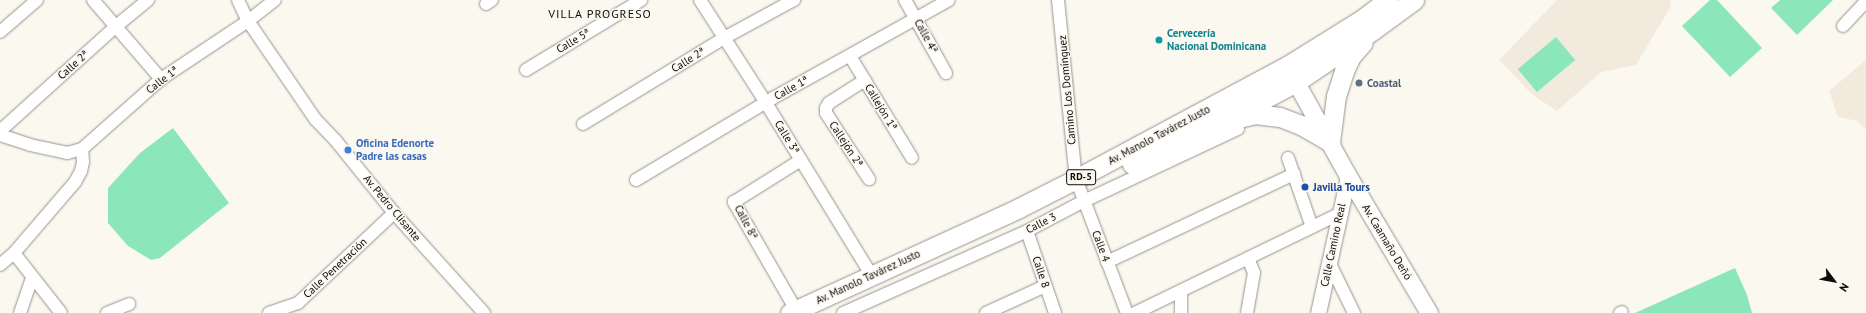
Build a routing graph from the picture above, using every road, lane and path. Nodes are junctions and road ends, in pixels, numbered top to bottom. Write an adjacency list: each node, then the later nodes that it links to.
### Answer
1 (37, 0): 21 (street)
2 (93, 0): 18 (street)
3 (148, 0): 18 (street, Calle 2ª)
4 (238, 0): 16 (street, Av. Pedro Clisante)
5 (275, 0): 16 (street, Calle 1ª)
6 (641, 0): 24 (street, Calle 5ª)
7 (700, 0): 22 (street, Calle 3ª)
8 (794, 0): 22 (street, Calle 2ª)
9 (905, 0): 15 (street, Calle 4ª)
10 (949, 0): 15 (street, Calle 1ª)
11 (1058, 0): 45 (street, Camino Los Domínguez)
12 (1388, 0): 19 (main road, Av. Manolo Tavárez Justo / RD-5)
13 (1414, 0): 20 (main road, Av. Manolo Tavárez Justo / RD-5)
14 (1866, 1): 17 (street)
15 (916, 19): 23 (street, Calle 1ª); 25 (street, Calle 4ª)
16 (248, 21): 27 (street, Calle 1ª); 46 (street, Av. Pedro Clisante)
17 (1843, 26)
18 (115, 27): 27 (street); 34 (street, Calle 2ª)
19 (1346, 30): 26 (main road, Av. Manolo Tavárez Justo / RD-5); 29 (main road)
20 (1373, 30): 26 (main road, Av. Manolo Tavárez Justo / RD-5); 36 (main road)
21 (0, 32)
22 (724, 38): 30 (street, Calle 3ª); 32 (street, Calle 2ª)
23 (850, 56): 28 (street, Callejón 1ª); 30 (street, Calle 1ª)
24 (526, 70)
25 (946, 73)
26 (1292, 74): 29 (main road, Av. Manolo Tavárez Justo / RD-5); 31 (main road, Av. Manolo Tavárez Justo / RD-5); 36 (main road, Av. Caamaño Deñó)
27 (161, 79): 37 (street, Calle 1ª)
28 (864, 80): 38 (street, Callejón 1ª); 43 (street, Callejón 2ª)
29 (1236, 94): 45 (main road, Av. Manolo Tavárez Justo / RD-5)
30 (766, 103): 40 (street, Calle 3ª); 44 (street, Calle 1ª)
31 (1218, 123): 36 (main road); 45 (main road, Av. Manolo Tavárez Justo / RD-5)
32 (583, 124)
33 (1238, 130): 45 (street, Calle 3)
34 (0, 131)
35 (0, 135): 37 (street)
36 (1330, 142): 42 (main road, Av. Caamaño Deñó)
37 (82, 149): 50 (street)
38 (912, 158)
39 (1288, 158): 41 (street)
40 (801, 160): 55 (street, Calle 3ª); 60 (street, Calle 8ª)
41 (1294, 174): 48 (street); 52 (street)
42 (1348, 176): 47 (street, Calle Camino Real); 76 (main road, Av. Caamaño Deñó)
43 (869, 179)
44 (636, 180)
45 (1080, 190): 49 (street, Calle 3); 52 (street, Calle 4); 55 (main road, Av. Manolo Tavárez Justo / RD-5); 66 (main road, Av. Manolo Tavárez Justo / RD-5)
46 (394, 213): 64 (street, Calle Penetración); 65 (street, Av. Pedro Clisante)
47 (1339, 214): 48 (street); 53 (street, Calle Camino Real)
48 (1312, 227): 51 (street)
49 (1026, 230): 57 (street, Calle 8); 67 (street, Calle 3)
50 (14, 253): 54 (street); 56 (street)
51 (1248, 258): 58 (street); 73 (street)
52 (1107, 262): 70 (street, Calle 4)
53 (1329, 262): 74 (street, Calle Camino Real); 75 (street)
54 (0, 265)
55 (872, 276): 60 (main road, Av. Manolo Tavárez Justo / RD-5)
56 (32, 278): 61 (street); 62 (street)
57 (1045, 286): 68 (street); 69 (street, Calle 8)
58 (1181, 291): 71 (street); 72 (street)
59 (129, 304): 63 (street)
60 (793, 312)
61 (20, 313)
62 (61, 313)
63 (107, 313)
64 (269, 313)
65 (484, 313)
66 (816, 313)
67 (843, 313)
68 (986, 313)
69 (1055, 313)
70 (1127, 313)
71 (1136, 313)
72 (1180, 313)
73 (1247, 313)
74 (1318, 313)
75 (1354, 313)
76 (1429, 313)

